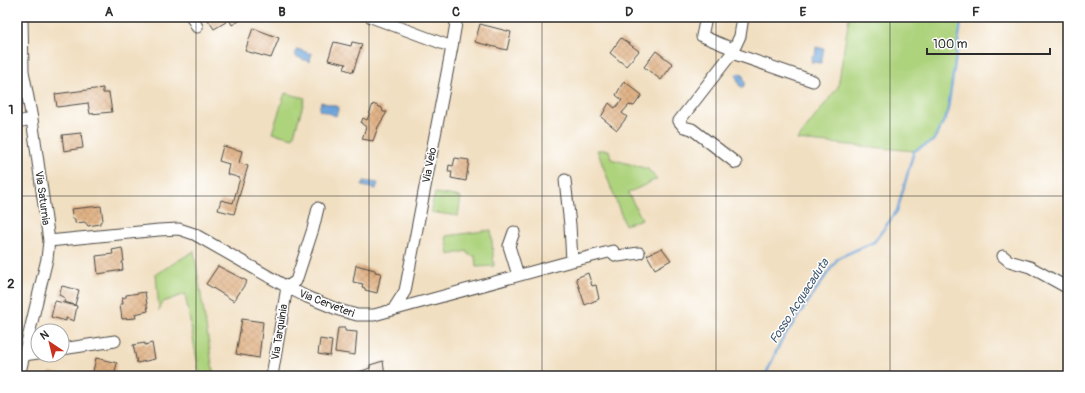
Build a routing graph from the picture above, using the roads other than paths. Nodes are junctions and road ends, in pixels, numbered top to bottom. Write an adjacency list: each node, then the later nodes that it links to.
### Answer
1 (22, 17): 10 (street, Via Saturnia)
2 (192, 17): 7 (street)
3 (371, 17): 8 (street)
4 (457, 17): 8 (street, Via Veio)
5 (706, 17): 9 (street)
6 (743, 17): 9 (street)
7 (197, 27)
8 (452, 48): 25 (street, Via Veio)
9 (733, 51): 11 (street); 14 (street)
10 (20, 71): 12 (street, Via Saturnia)
11 (813, 81)
12 (32, 119): 13 (street); 18 (street, Via Saturnia)
13 (17, 122)
14 (736, 163)
15 (565, 180): 21 (street)
16 (318, 208): 23 (street)
17 (514, 232): 22 (street)
18 (49, 241): 23 (street, Via Cerveteri); 29 (street, Via Saturnia)
19 (639, 253): 21 (street, Via Cerveteri)
20 (1003, 256): 24 (street)
21 (572, 261): 22 (street, Via Cerveteri)
22 (518, 276): 25 (street, Via Cerveteri)
23 (287, 287): 25 (street, Via Cerveteri); 31 (street, Via Tarquinia)
24 (1068, 288)
25 (393, 310)
26 (115, 341): 27 (street)
27 (70, 348)
28 (30, 354): 29 (street)
29 (24, 355): 30 (street, Via Saturnia)
30 (19, 376)
31 (272, 376)

